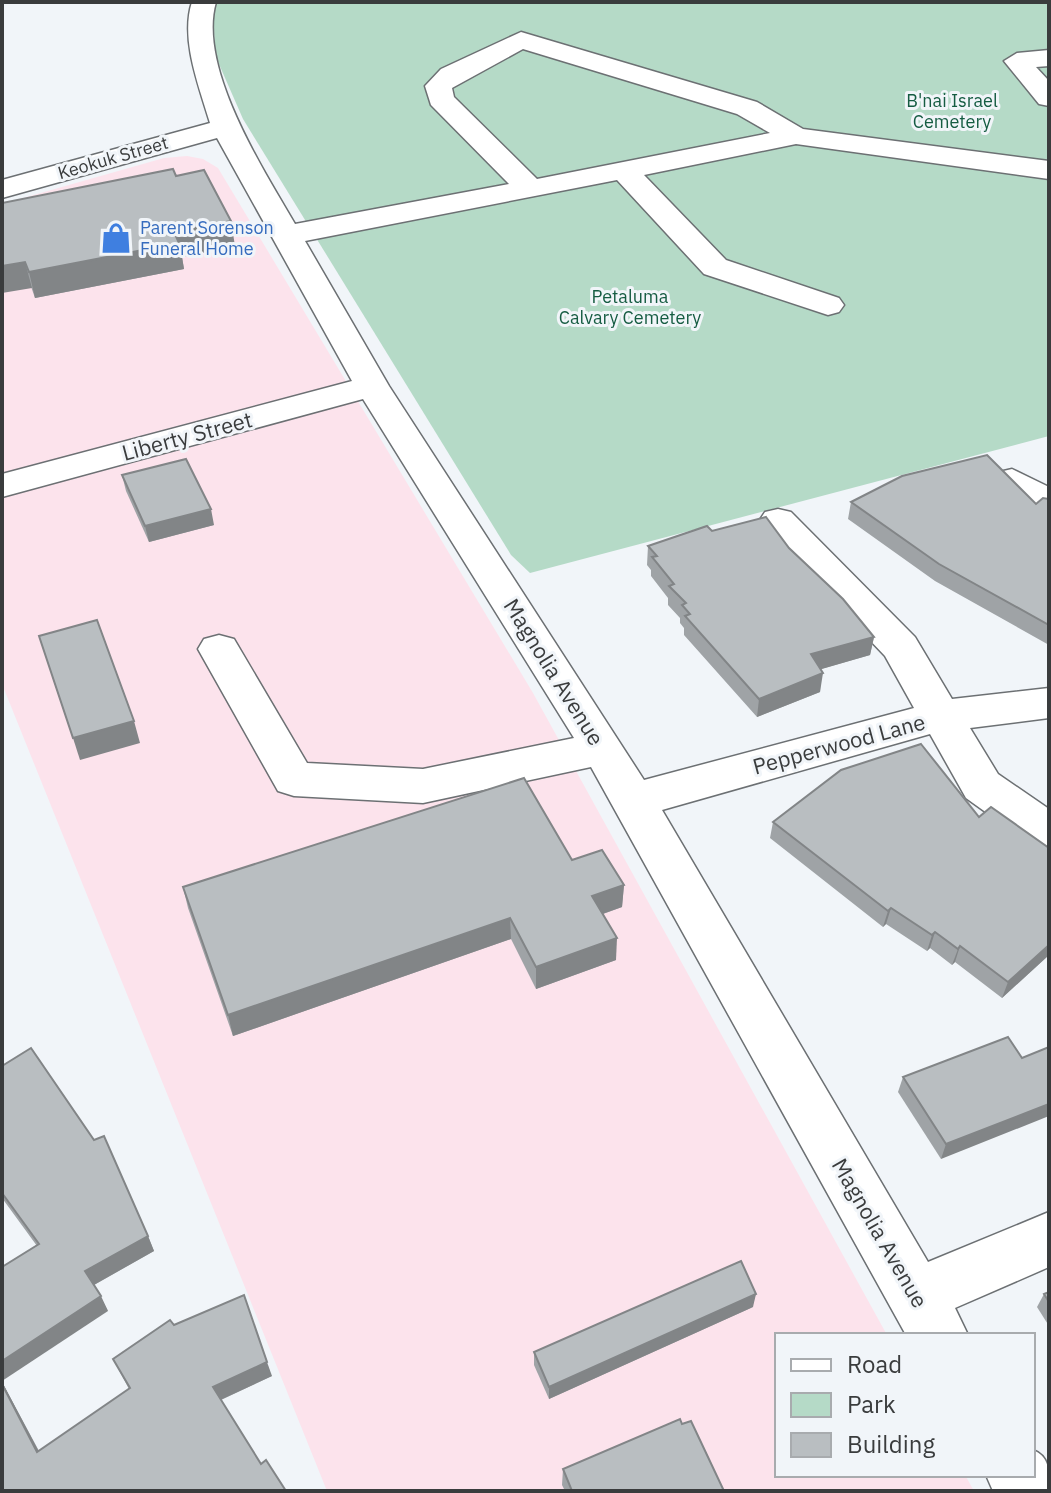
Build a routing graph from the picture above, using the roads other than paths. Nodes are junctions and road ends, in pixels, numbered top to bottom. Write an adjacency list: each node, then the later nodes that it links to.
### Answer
1 (204, 2): 4 (street, Magnolia Avenue)
2 (1049, 58): 3 (street)
3 (1049, 98)
4 (225, 127): 8 (street, Keokuk Street); 10 (street, Magnolia Avenue)
5 (796, 136): 6 (street); 7 (street); 9 (street)
6 (1049, 170)
7 (626, 173): 9 (street); 11 (street)
8 (2, 189)
9 (530, 189): 10 (street)
10 (287, 235): 12 (street, Magnolia Avenue)
11 (828, 305)
12 (372, 386): 14 (street, Liberty Street); 20 (street, Magnolia Avenue)
13 (1012, 480): 15 (street)
14 (2, 486)
15 (1049, 503)
16 (778, 521): 19 (street)
17 (219, 649): 20 (street)
18 (1049, 703): 19 (street, Pepperwood Lane)
19 (940, 716): 21 (street, Pepperwood Lane); 22 (street)
20 (603, 748): 21 (street, Magnolia Avenue)
21 (632, 801): 24 (street, Magnolia Avenue)
22 (1049, 833)
23 (1049, 1239): 24 (street)
24 (927, 1316)

